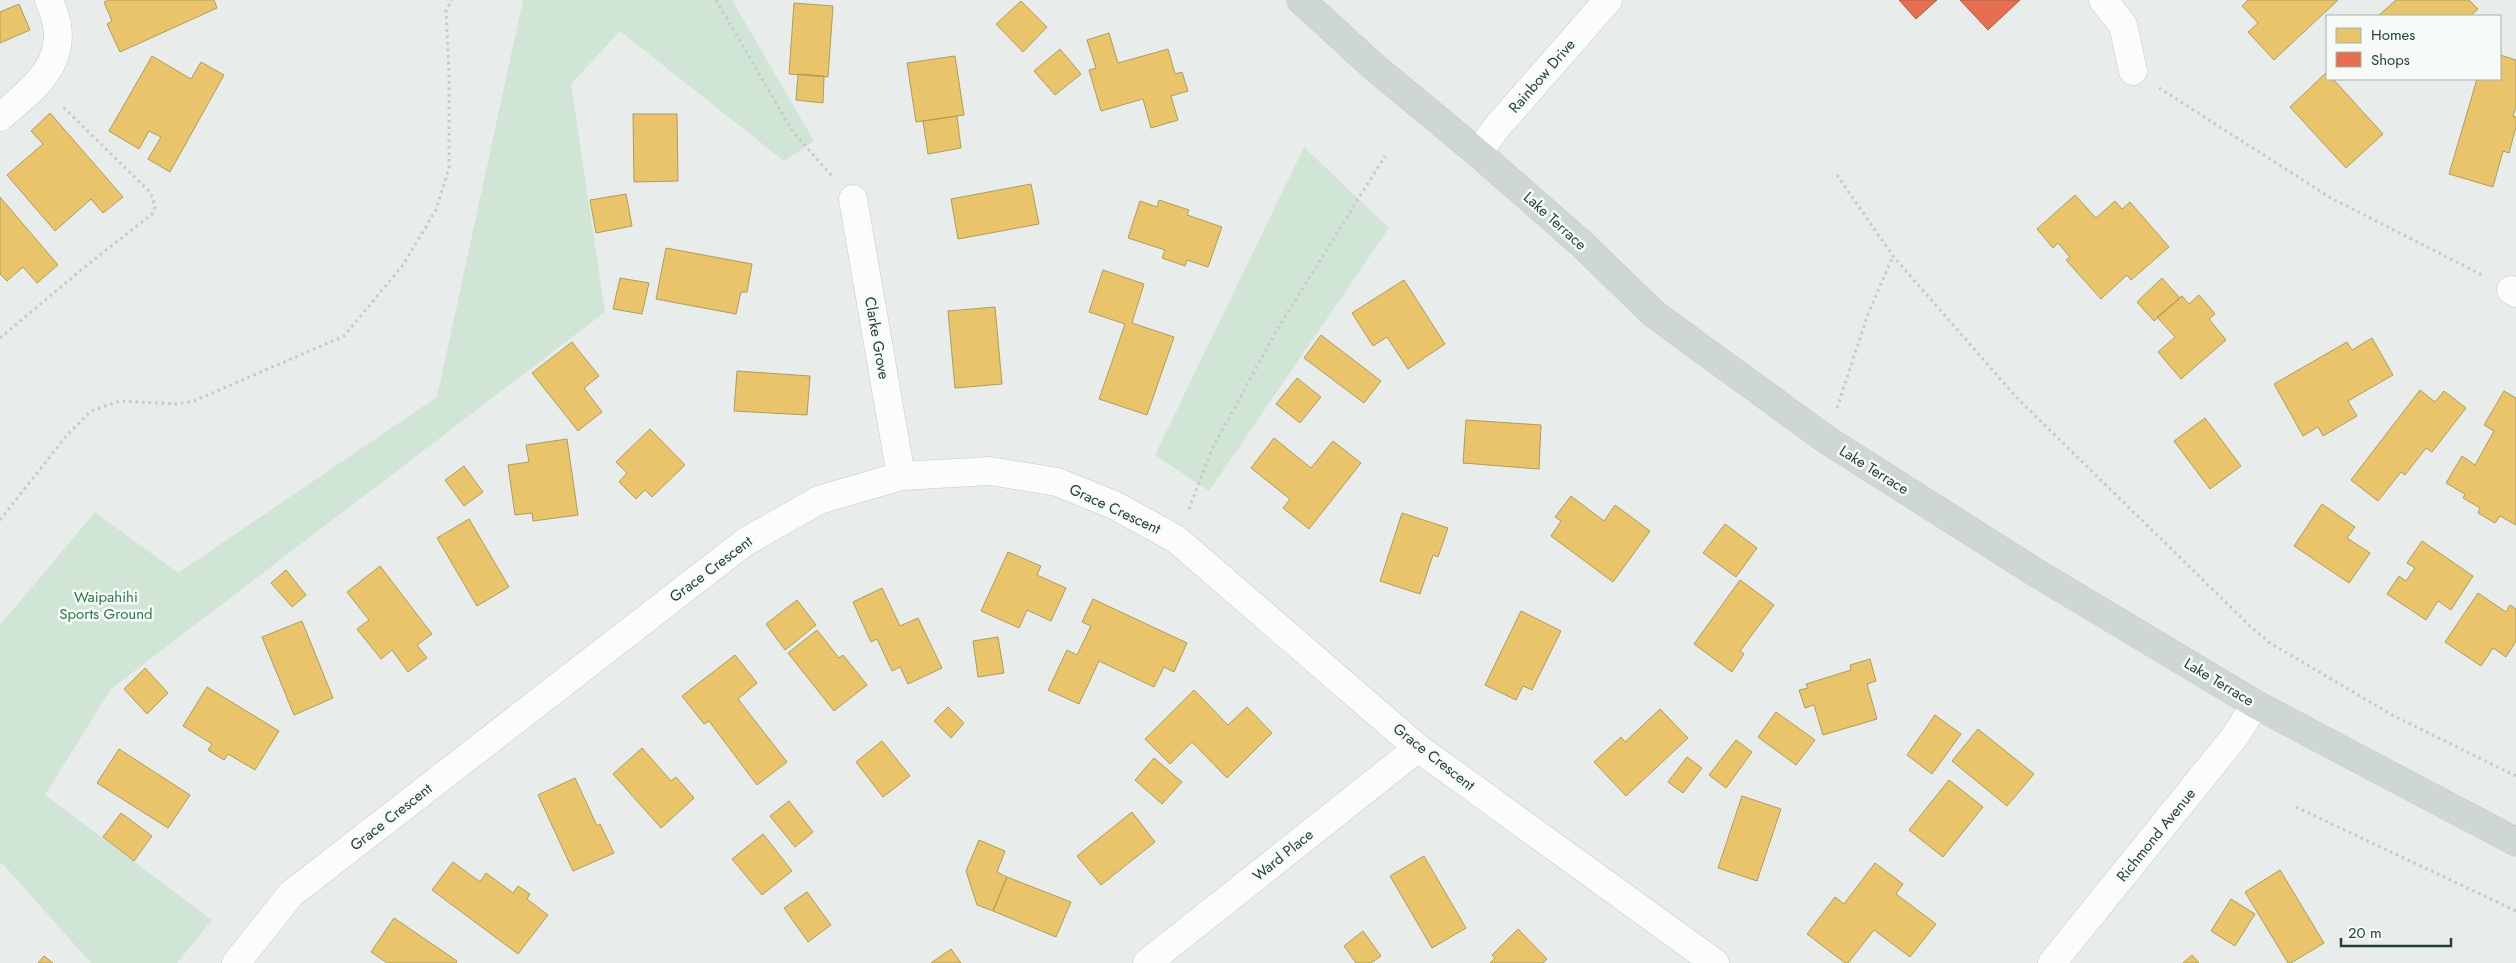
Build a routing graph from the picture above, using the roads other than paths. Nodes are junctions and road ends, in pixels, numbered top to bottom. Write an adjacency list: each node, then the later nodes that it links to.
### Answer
1 (49, 0): 6 (street)
2 (1301, 0): 7 (main road, Lake Terrace)
3 (1608, 0): 7 (street, Rainbow Drive)
4 (2103, 0): 5 (street)
5 (2134, 71)
6 (0, 118)
7 (1478, 153): 10 (main road, Lake Terrace)
8 (853, 199): 9 (street, Clarke Grove)
9 (901, 476): 11 (street, Grace Crescent); 13 (street, Grace Crescent)
10 (2255, 704): 12 (main road, Lake Terrace); 16 (street, Richmond Avenue)
11 (1418, 748): 14 (street, Ward Place); 15 (street, Grace Crescent)
12 (2516, 842)
13 (236, 963)
14 (1147, 963)
15 (1715, 963)
16 (2052, 963)

